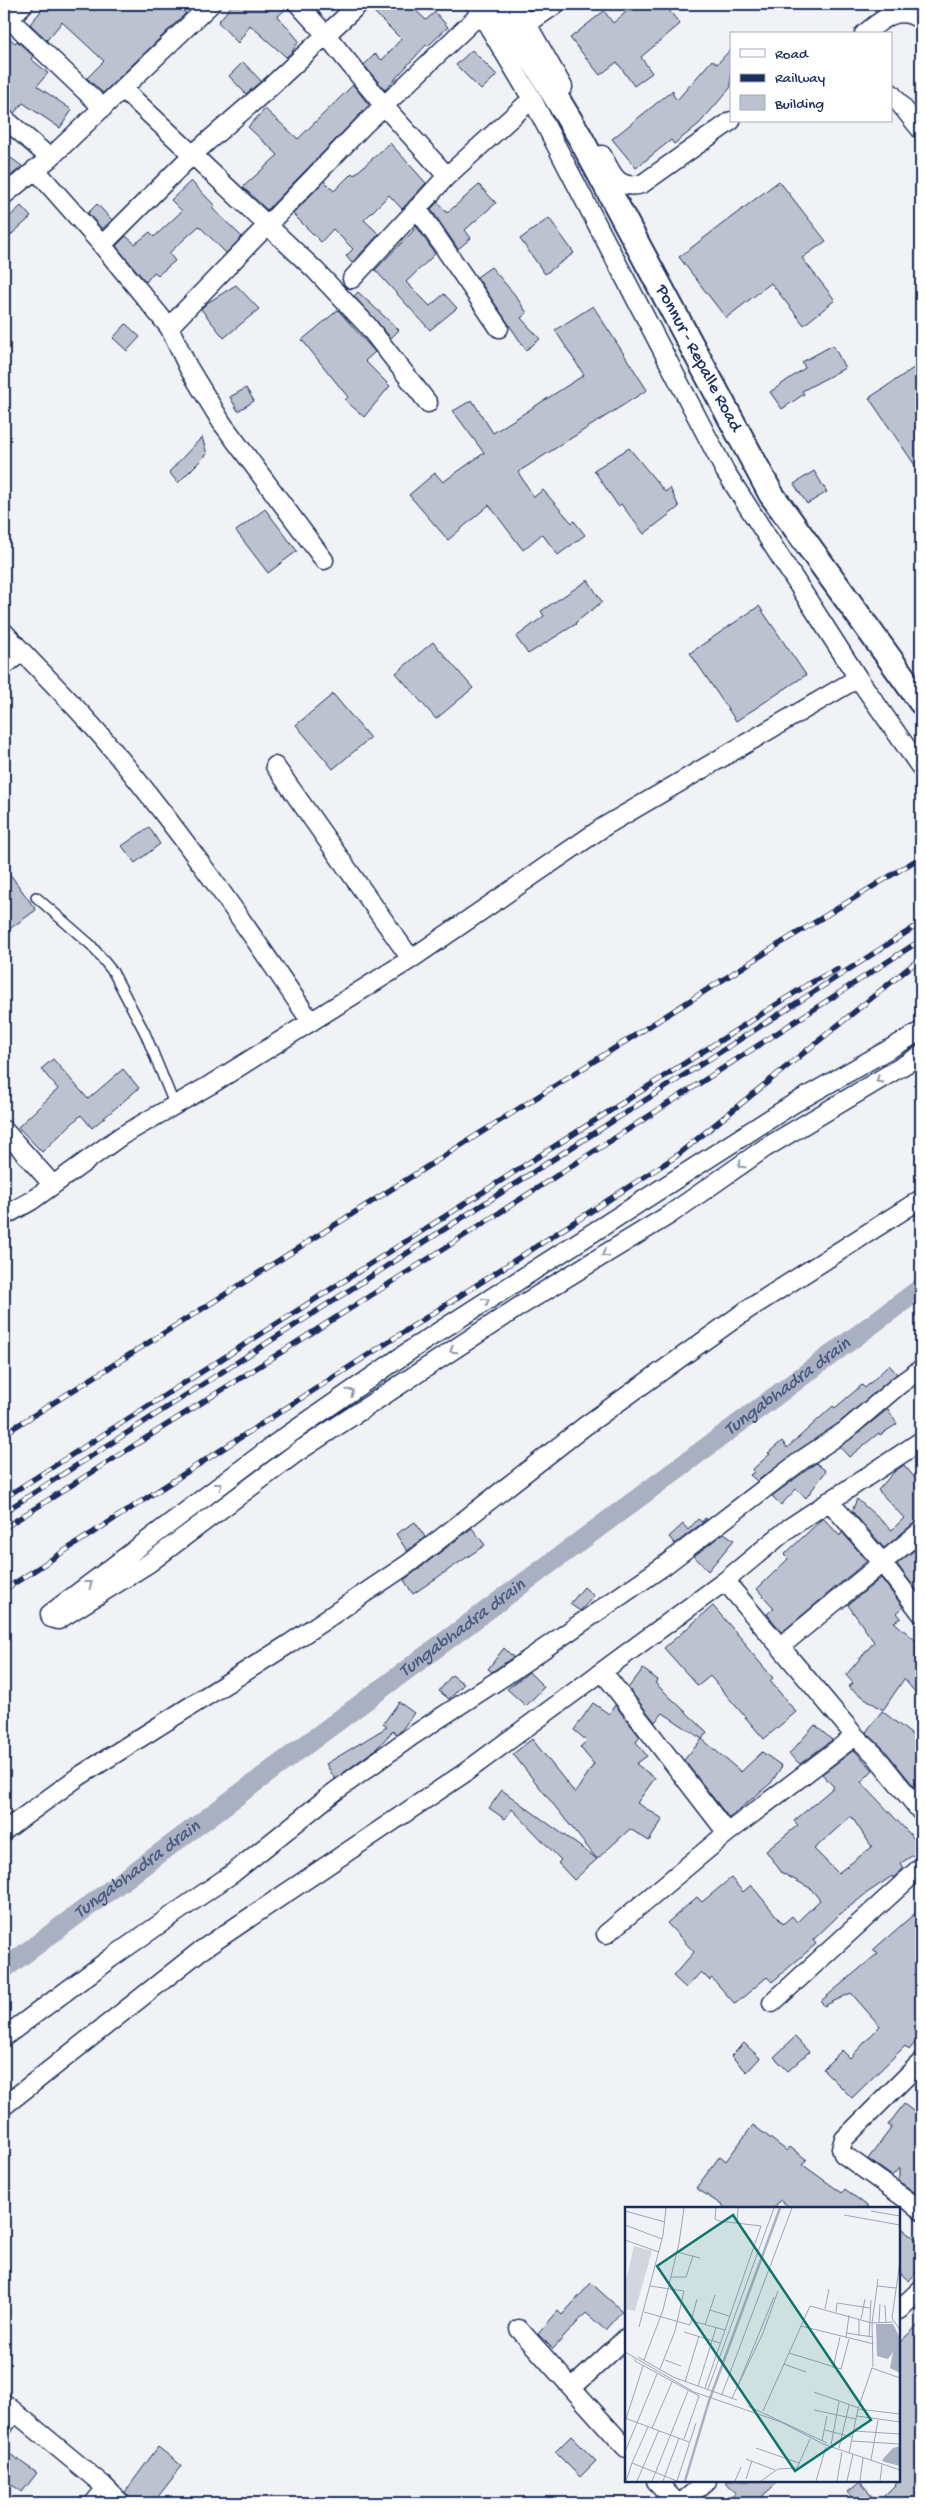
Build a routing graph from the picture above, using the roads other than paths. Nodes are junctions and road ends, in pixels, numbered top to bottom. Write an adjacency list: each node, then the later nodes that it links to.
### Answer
1 (24, 4): 8 (street)
2 (211, 4): 13 (street)
3 (298, 4): 12 (street)
4 (359, 4): 12 (street)
5 (512, 4): 10 (street)
6 (556, 4): 10 (street)
7 (483, 7): 15 (street); 16 (street); 38 (main road, Ponnur - Repalle Road)
8 (6, 16): 17 (street)
9 (921, 20): 11 (street)
10 (527, 24): 19 (street)
11 (867, 32)
12 (326, 35): 16 (street); 21 (street)
13 (124, 90): 17 (street); 21 (street)
14 (892, 94): 20 (street)
15 (532, 99): 24 (street); 37 (street)
16 (384, 106): 24 (street); 27 (street)
17 (103, 108): 22 (street)
18 (4, 118): 22 (street)
19 (730, 122)
20 (921, 130)
21 (192, 155): 27 (street); 28 (street)
22 (50, 158): 23 (street)
23 (35, 169): 25 (street); 28 (street)
24 (447, 176): 26 (street)
25 (4, 195)
26 (417, 208): 29 (street); 31 (street)
27 (267, 227): 30 (street); 32 (street)
28 (102, 245): 30 (street)
29 (352, 279)
30 (169, 327): 33 (street)
31 (499, 328)
32 (428, 403)
33 (324, 560)
34 (4, 632): 35 (street)
35 (22, 652): 36 (street); 43 (street)
36 (4, 666)
37 (858, 678): 40 (street); 42 (street)
38 (921, 702)
39 (275, 766): 42 (street)
40 (921, 768)
41 (36, 897): 47 (lane)
42 (411, 959): 43 (street)
43 (311, 1022): 47 (street)
44 (921, 1030): 46 (street)
45 (921, 1055): 48 (street, one-way to 48)
46 (810, 1094): 48 (street); 50 (street)
47 (175, 1106): 51 (street)
48 (822, 1114): 53 (street, one-way to 53)
49 (4, 1130): 51 (street)
50 (669, 1183): 53 (street); 55 (street)
51 (53, 1185): 54 (street)
52 (921, 1199): 70 (street)
53 (682, 1206): 56 (street, one-way to 56)
54 (4, 1216)
55 (528, 1274): 56 (street); 59 (street, one-way to 55)
56 (540, 1294): 60 (street, one-way to 60)
57 (921, 1368): 75 (street)
58 (921, 1441): 61 (street)
59 (275, 1444): 60 (street); 60 (street, one-way to 59)
60 (286, 1460)
61 (829, 1501): 63 (street); 64 (street)
62 (921, 1531): 63 (street)
63 (882, 1562): 65 (street); 66 (street)
64 (725, 1581): 66 (street); 67 (street)
65 (921, 1613)
66 (781, 1646): 68 (street)
67 (603, 1672): 71 (street); 77 (street)
68 (855, 1736): 69 (street); 71 (street)
69 (921, 1812)
70 (4, 1831)
71 (728, 1833): 73 (street)
72 (921, 1867): 74 (street)
73 (606, 1934)
74 (772, 2003)
75 (4, 2037)
76 (921, 2062): 78 (street)
77 (4, 2106)
78 (921, 2210)
79 (921, 2289): 80 (street)
80 (900, 2309)
81 (519, 2329): 83 (street)
82 (625, 2339): 83 (street)
83 (572, 2388): 85 (street)
84 (7, 2413): 88 (street)
85 (625, 2447)
86 (657, 2482): 91 (street)
87 (706, 2482): 92 (street)
88 (103, 2485): 89 (lane); 90 (street)
89 (88, 2503)
90 (121, 2503)
91 (676, 2503)
92 (681, 2503)

